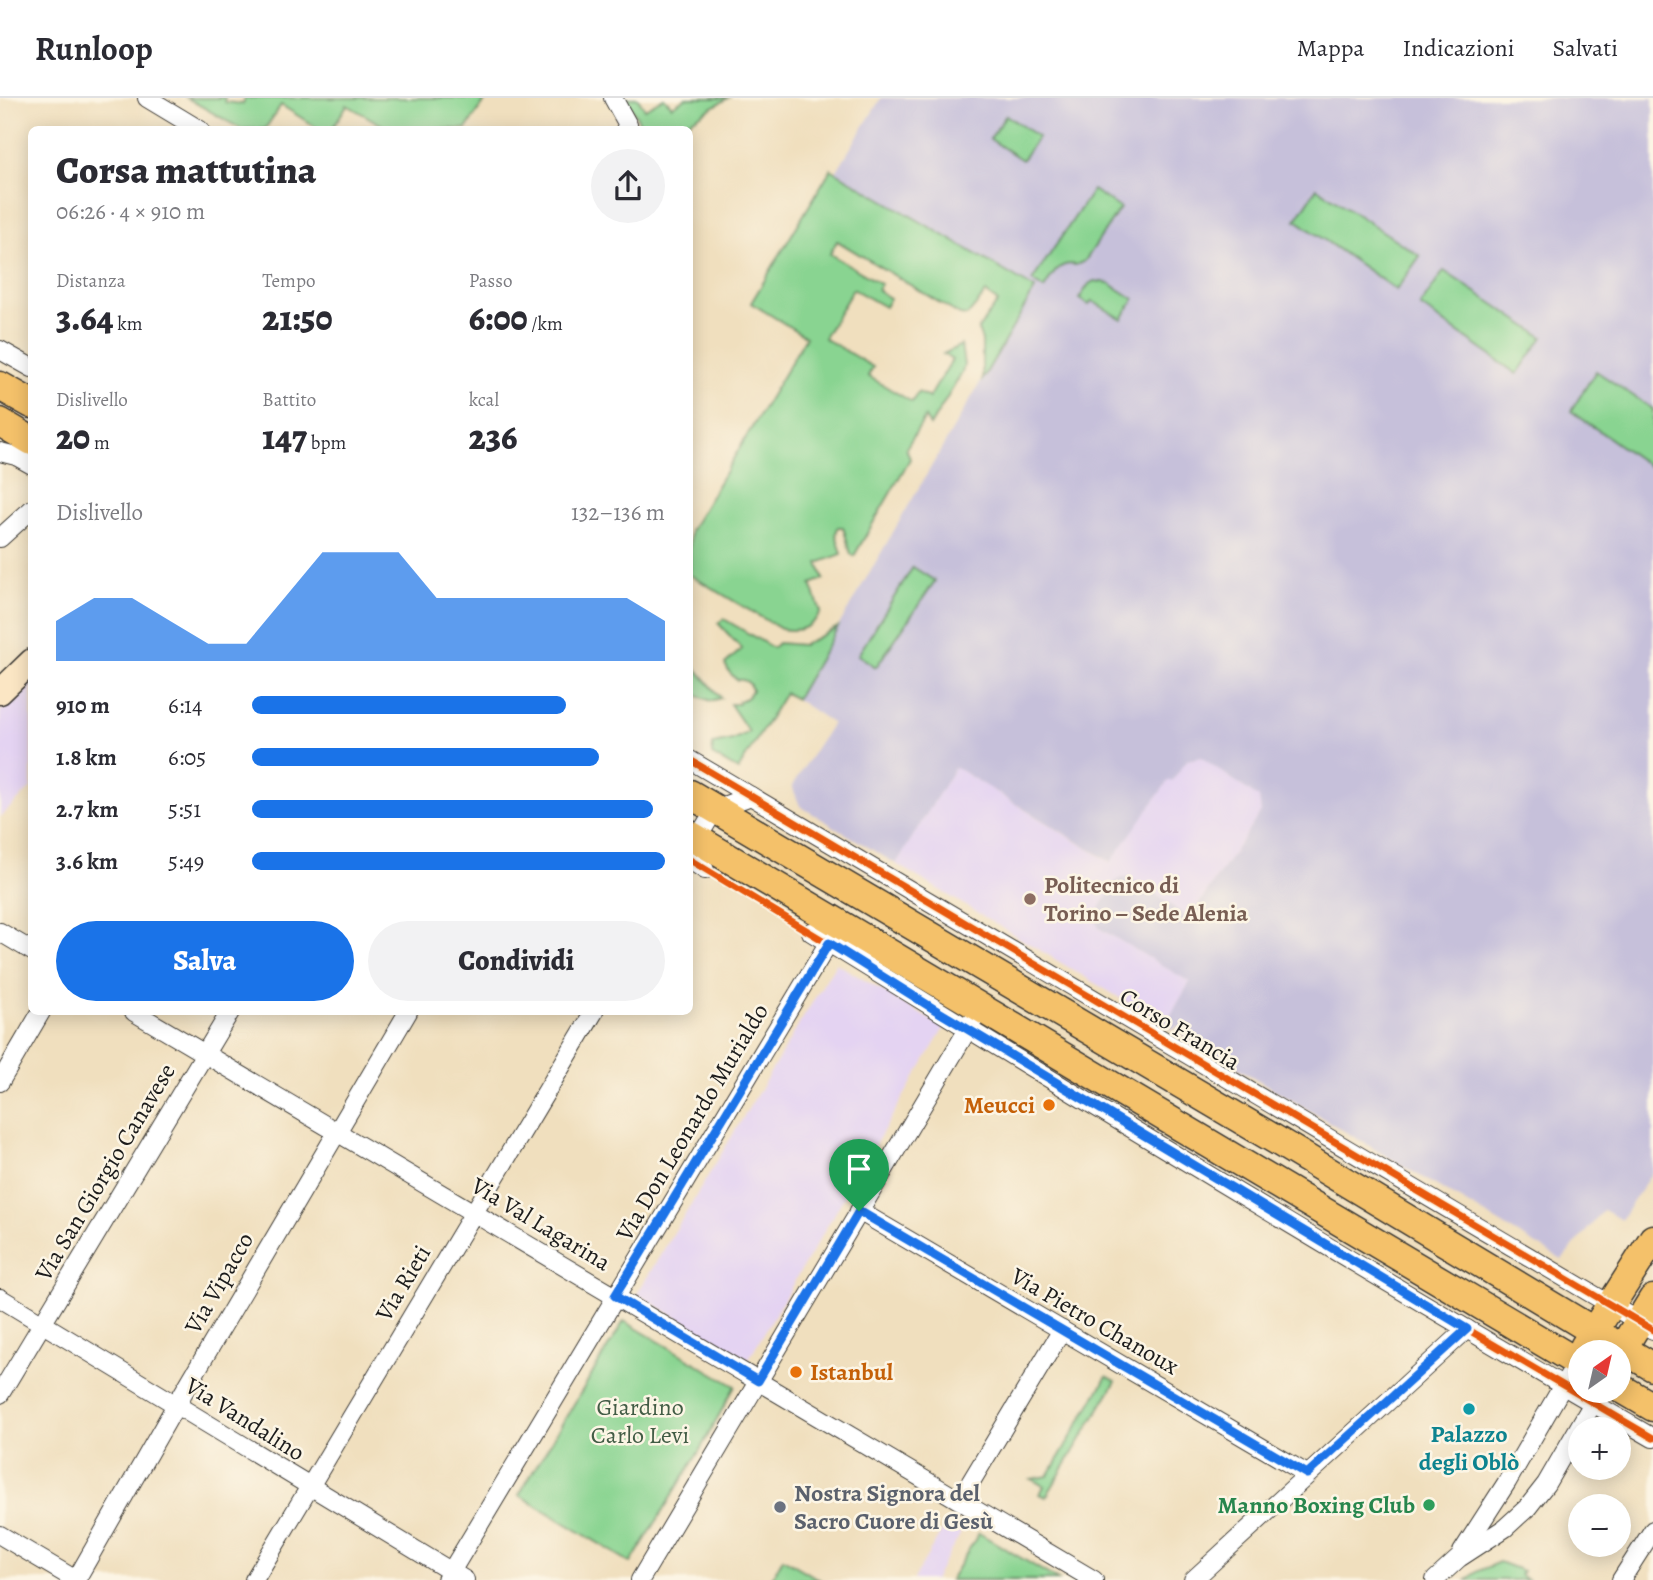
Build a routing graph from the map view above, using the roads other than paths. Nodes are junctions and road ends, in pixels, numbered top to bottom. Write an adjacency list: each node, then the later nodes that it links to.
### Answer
1 (147, 98): 3 (street)
2 (613, 98): 4 (street)
3 (193, 126)
4 (627, 126)
5 (0, 350): 6 (street)
6 (28, 367)
7 (0, 386): 8 (main road)
8 (28, 402)
9 (0, 422): 10 (main road)
10 (28, 438)
11 (0, 452): 12 (street)
12 (28, 464)
13 (28, 513): 14 (street)
14 (0, 538)
15 (28, 665): 16 (street)
16 (0, 692)
17 (693, 762): 19 (street, Corso Francia)
18 (693, 796): 20 (main road, Corso Francia)
19 (751, 796): 20 (street); 40 (street, Corso Francia)
20 (715, 809): 21 (street); 47 (main road, Corso Francia)
21 (694, 851): 31 (main road, Corso Francia)
22 (0, 932): 25 (street)
23 (811, 932): 24 (street, Corso Francia)
24 (829, 943): 31 (street, Corso Francia); 38 (street, Via Don Leonardo Murialdo)
25 (28, 949)
26 (39, 1015): 33 (street)
27 (139, 1015): 32 (street, Via Val Lagarina)
28 (228, 1015): 32 (street, Via San Giorgio Canavese)
29 (406, 1015): 34 (street, Via Vipacco)
30 (592, 1015): 36 (street, Via Rieti)
31 (975, 1018): 35 (street); 43 (street, Corso Francia); 48 (main road, Corso Francia)
32 (205, 1054): 34 (street, Via Val Lagarina); 42 (street, Via San Giorgio Canavese)
33 (0, 1082)
34 (336, 1131): 36 (street, Via Val Lagarina); 58 (street, Via Vipacco)
35 (859, 1211): 44 (street, Via Pietro Chanoux); 53 (street)
36 (473, 1212): 38 (street, Via Val Lagarina); 62 (street, Via Rieti)
37 (1653, 1239): 40 (main road)
38 (615, 1296): 53 (street, Via Val Lagarina); 67 (street, Via Don Leonardo Murialdo)
39 (0, 1298): 42 (street, Via Vandalino)
40 (1611, 1305): 41 (street, Corso Francia); 45 (main road)
41 (1648, 1317): 46 (main road)
42 (43, 1324): 54 (street, Via San Giorgio Canavese); 58 (street, Via Vandalino)
43 (1467, 1329): 49 (street, Corso Francia); 61 (street)
44 (1062, 1330): 61 (street, Via Pietro Chanoux); 63 (street)
45 (1590, 1340)
46 (1629, 1340)
47 (1568, 1350)
48 (1568, 1352)
49 (1568, 1355)
50 (1631, 1356): 51 (main road, Corso Francia)
51 (1653, 1367)
52 (1568, 1376): 66 (street)
53 (758, 1381): 63 (street, Via Val Lagarina); 70 (street)
54 (0, 1394)
55 (1631, 1394): 59 (main road)
56 (1593, 1404): 66 (street)
57 (1605, 1404): 60 (street, Corso Francia)
58 (176, 1405): 62 (street, Via Vandalino); 68 (street, Via Vipacco)
59 (1653, 1407)
60 (1653, 1438)
61 (1307, 1474): 72 (street)
62 (310, 1488): 67 (street, Via Vandalino); 69 (street, Via Rieti)
63 (960, 1500): 71 (street, Via Val Lagarina)
64 (1653, 1530): 74 (street)
65 (0, 1535): 68 (street)
66 (1459, 1558): 73 (street)
67 (454, 1577)
68 (76, 1580)
69 (254, 1580)
70 (640, 1580)
71 (1094, 1580)
72 (1193, 1580)
73 (1435, 1580)
74 (1621, 1580)

